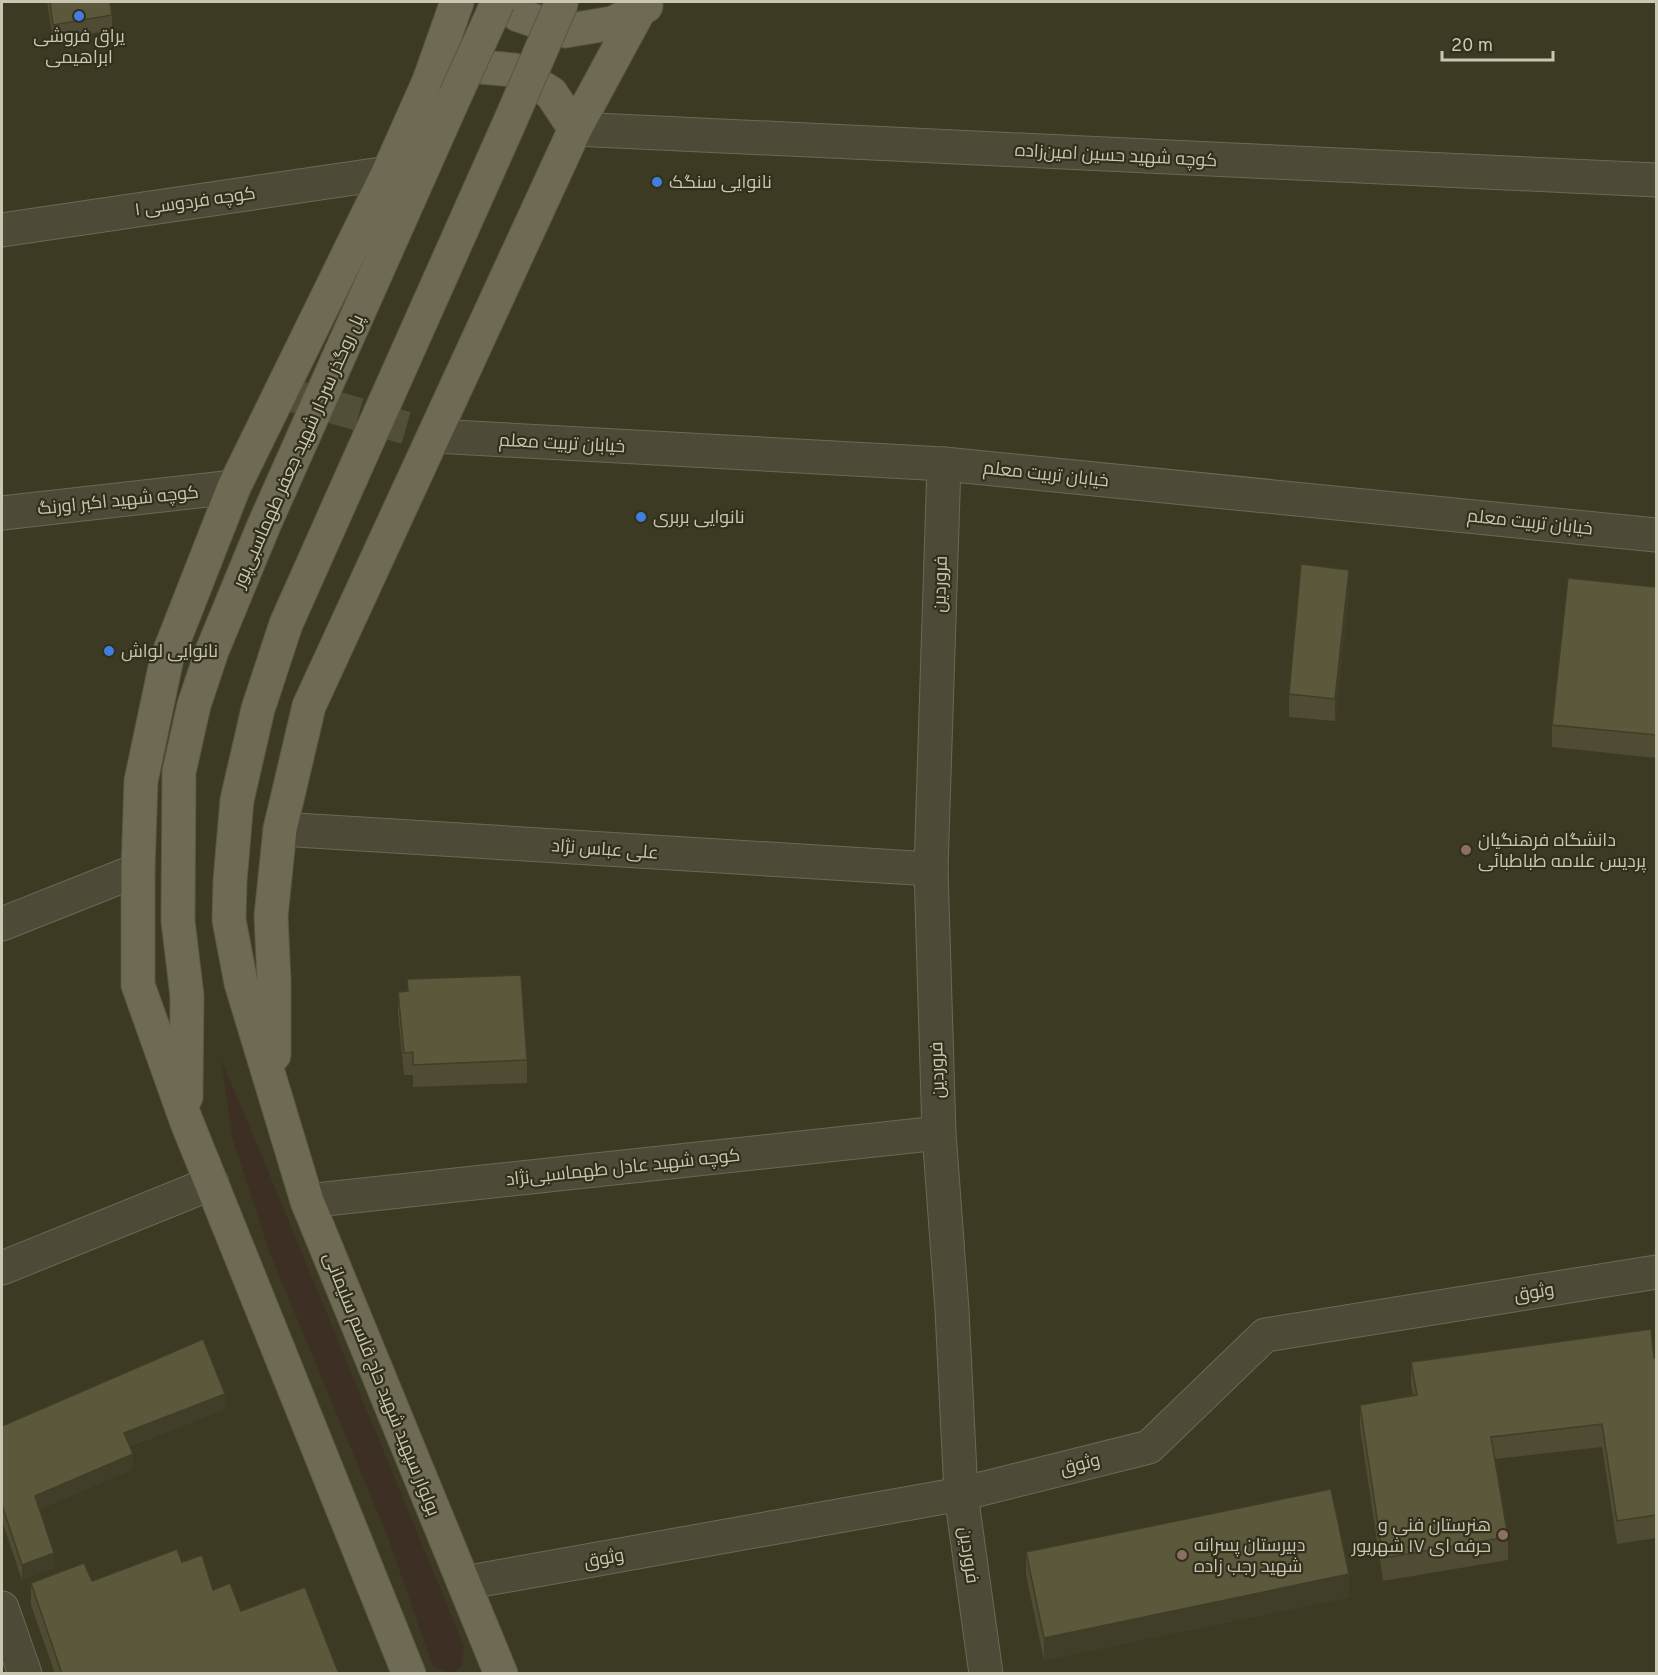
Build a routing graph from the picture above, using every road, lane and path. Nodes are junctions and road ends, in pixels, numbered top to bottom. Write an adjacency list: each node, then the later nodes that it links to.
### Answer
1 (457, 2): 5 (main road)
2 (500, 2): 4 (main road); 5 (main road, پل روگذر سردار شهید جعفر طهماسبی‌پور, bridge)
3 (562, 2): 19 (main road, بولوار سپهبد شهید حاج قاسم سلیمانی, bridge)
4 (648, 5): 6 (main road)
5 (442, 89): 6 (main road); 7 (main road); 20 (main road, پل روگذر سردار شهید جعفر طهماسبی‌پور)
6 (575, 129): 8 (street, کوچه شهید حسین امین‌زاده); 10 (main road)
7 (388, 173): 9 (street, کوچه فردوسی ۱); 12 (main road)
8 (1656, 180)
9 (2, 230)
10 (435, 436): 11 (street, خیابان تربیت معلم); 15 (main road)
11 (944, 464): 14 (street, خیابان تربیت معلم); 16 (street, فروردین)
12 (234, 487): 13 (street, کوچه شهید اکبر اورنگ); 17 (main road)
13 (2, 513)
14 (1656, 535)
15 (280, 829): 16 (street, علی عباس نژاد); 19 (main road)
16 (931, 869): 21 (street, فروردین)
17 (138, 870): 18 (street); 20 (main road)
18 (2, 924)
19 (274, 1090): 23 (main road, بولوار سپهبد شهید حاج قاسم سلیمانی)
20 (186, 1120): 22 (main road)
21 (939, 1133): 23 (street, کوچه شهید عادل طهماسبی‌نژاد); 26 (street, فروردین)
22 (212, 1183): 24 (street); 30 (main road)
23 (307, 1201): 27 (main road, بولوار سپهبد شهید حاج قاسم سلیمانی)
24 (2, 1268)
25 (1656, 1272): 26 (street, وثوق)
26 (961, 1494): 27 (street, وثوق); 32 (street, فروردین)
27 (464, 1582): 31 (main road, بولوار سپهبد شهید حاج قاسم سلیمانی)
28 (2, 1608): 29 (street)
29 (25, 1674)
30 (409, 1674)
31 (501, 1674)
32 (986, 1674)

